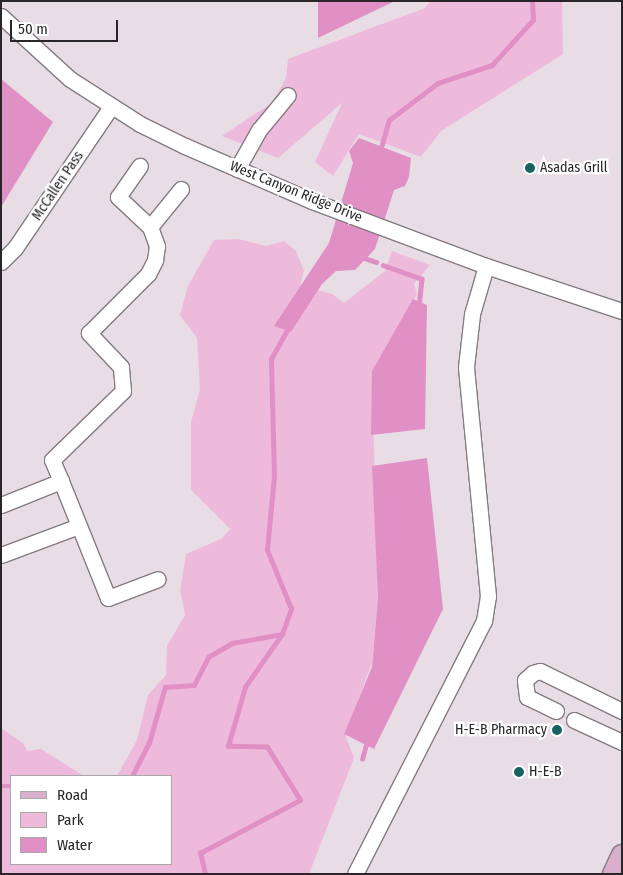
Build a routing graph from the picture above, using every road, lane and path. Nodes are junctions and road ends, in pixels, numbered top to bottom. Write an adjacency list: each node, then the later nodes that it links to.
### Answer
1 (1, 16): 3 (street, West Canyon Ridge Drive)
2 (288, 95): 5 (street)
3 (111, 107): 5 (street, West Canyon Ridge Drive); 8 (street, McCallen Pass)
4 (140, 166): 7 (street)
5 (237, 169): 9 (street, West Canyon Ridge Drive)
6 (181, 189): 7 (street)
7 (150, 227): 11 (street)
8 (1, 262)
9 (486, 266): 10 (street, West Canyon Ridge Drive); 21 (street)
10 (622, 311)
11 (60, 481): 12 (street); 13 (street)
12 (1, 505)
13 (79, 526): 14 (street); 15 (street)
14 (1, 555)
15 (158, 578)
16 (622, 711): 17 (street)
17 (556, 712)
18 (574, 720): 19 (street)
19 (622, 742)
20 (622, 855): 22 (main road)
21 (355, 874)
22 (613, 874)

